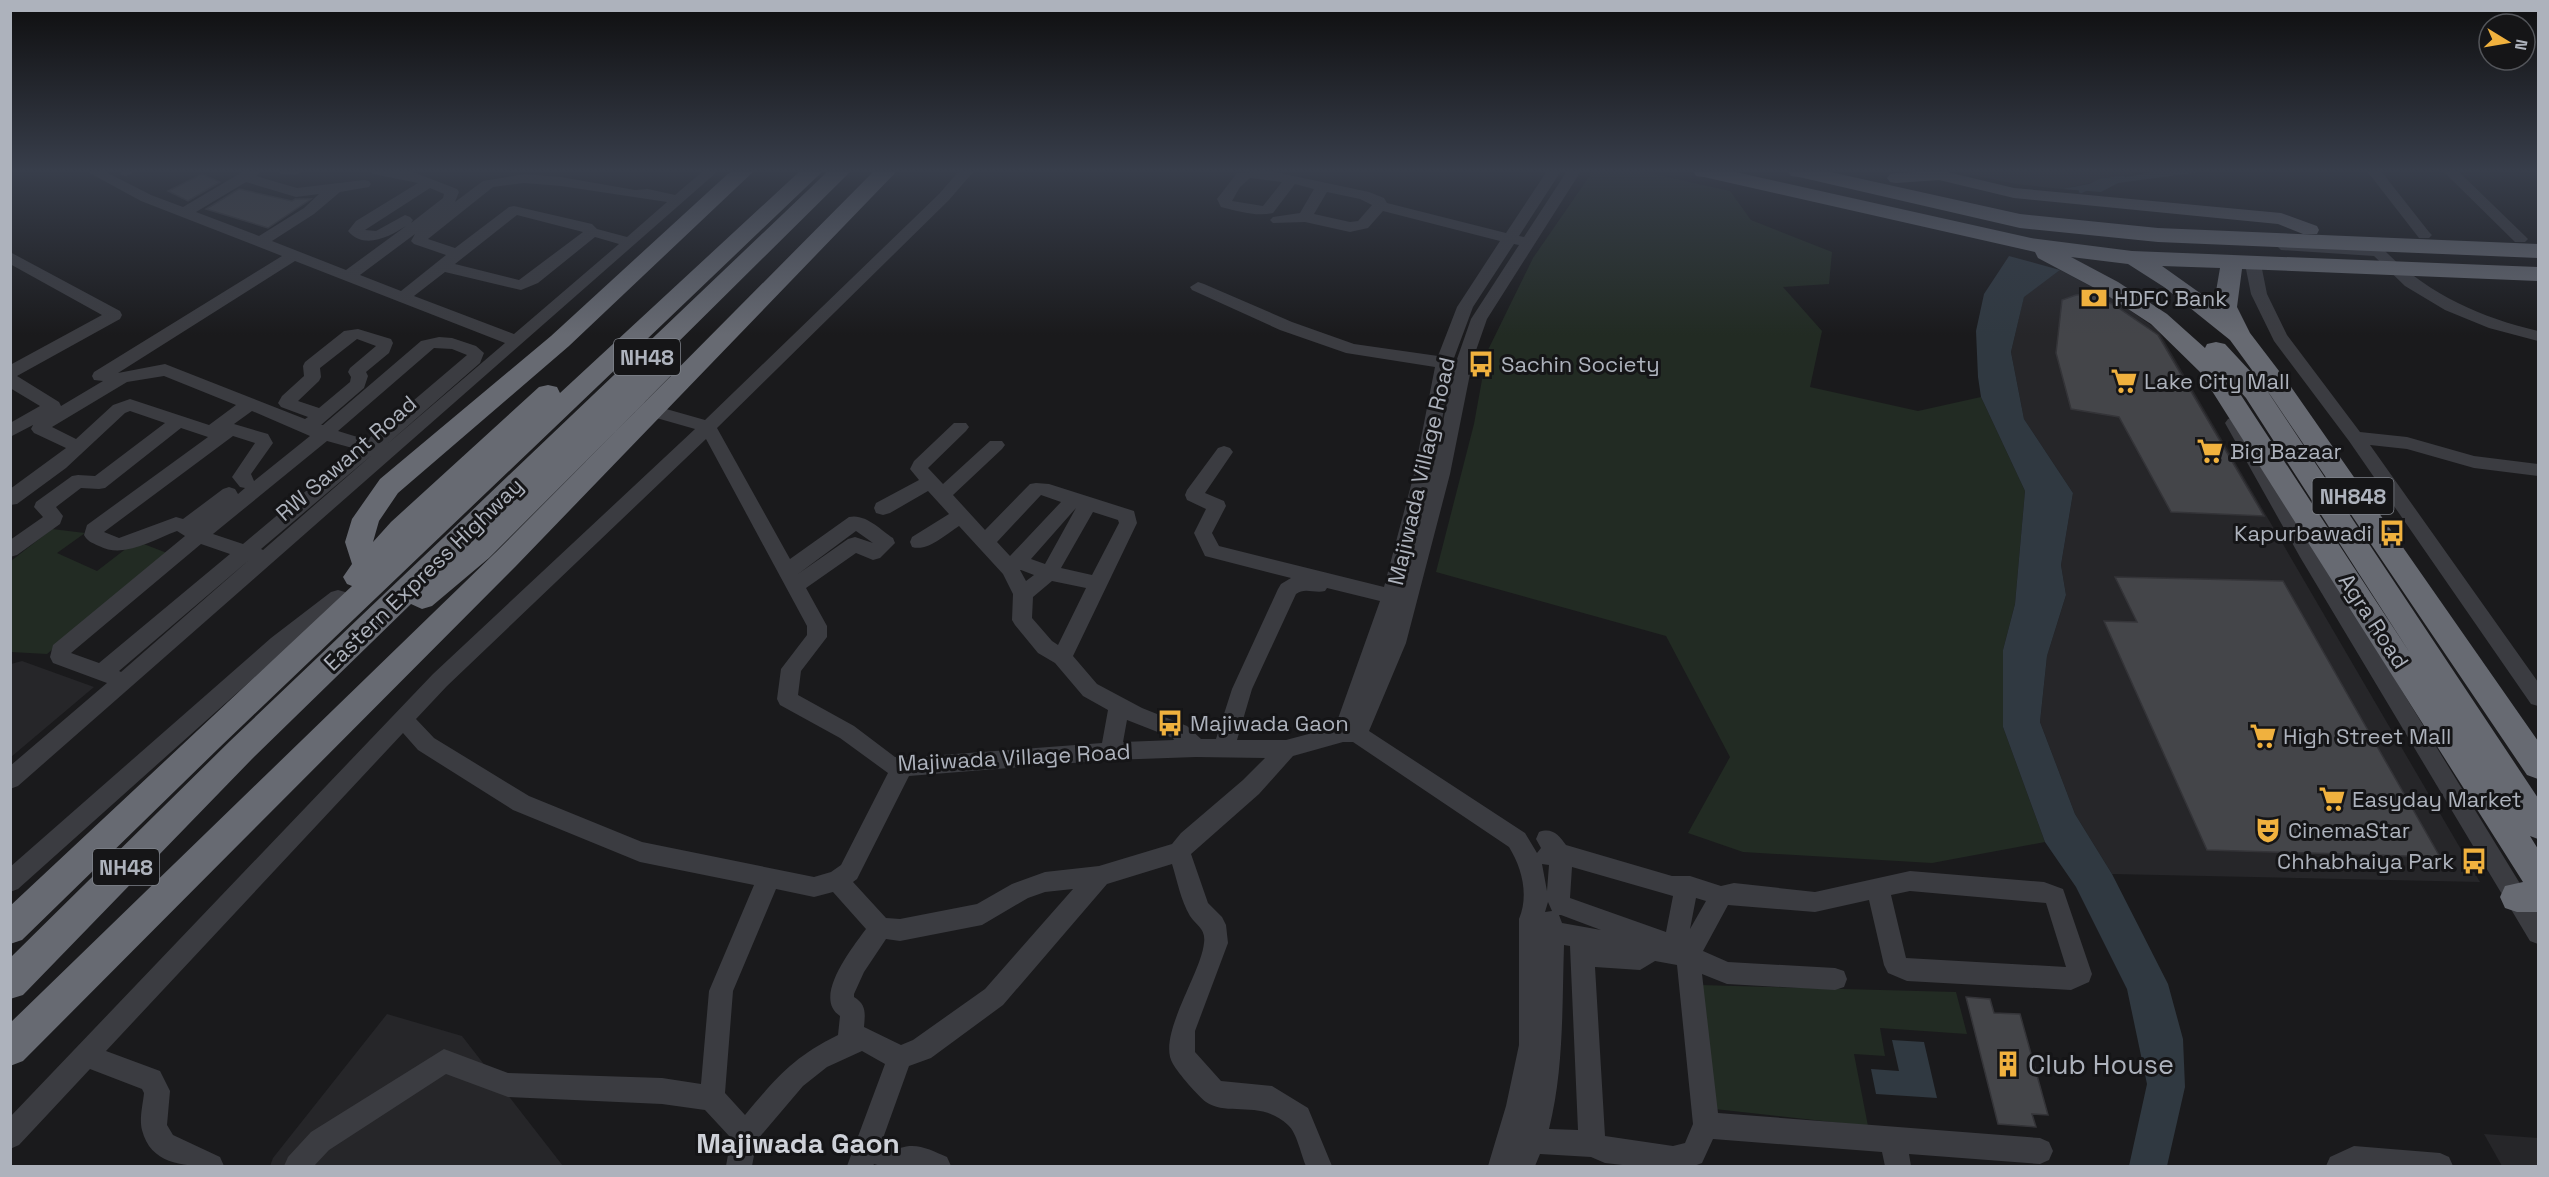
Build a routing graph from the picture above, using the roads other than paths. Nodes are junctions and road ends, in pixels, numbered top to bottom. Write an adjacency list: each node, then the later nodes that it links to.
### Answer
1 (218, 226): 36 (street)
2 (286, 226): 36 (street)
3 (360, 226): 4 (street)
4 (395, 226)
5 (414, 226): 47 (street)
6 (434, 226): 39 (street)
7 (494, 226): 39 (street)
8 (582, 226): 31 (street)
9 (648, 226): 37 (street, RW Sawant Road)
10 (684, 226): 86 (highway)
11 (729, 226): 92 (highway)
12 (757, 226): 81 (highway, Eastern Express Highway / NH48)
13 (780, 226): 81 (highway, Eastern Express Highway / NH48)
14 (806, 226): 59 (highway)
15 (832, 226): 86 (highway)
16 (914, 226): 63 (street)
17 (1461, 226): 35 (street)
18 (1526, 226): 35 (street)
19 (1530, 226): 35 (street)
20 (1950, 226): 33 (highway, NH848)
21 (1978, 226): 33 (highway)
22 (2025, 226): 33 (highway)
23 (2069, 226): 38 (highway)
24 (2085, 226): 34 (highway)
25 (2142, 226): 34 (highway)
26 (2216, 226): 30 (highway)
27 (2299, 226): 30 (main road)
28 (2417, 226): 32 (street)
29 (2513, 226): 38 (street)
30 (2310, 230): 32 (highway)
31 (592, 232): 37 (street); 45 (street)
32 (2424, 235): 38 (highway)
33 (2026, 238): 34 (highway); 44 (highway); 110 (highway); 120 (highway, Agra Road / NH848)
34 (2118, 238): 41 (street); 43 (highway); 51 (highway, NH848)
35 (1519, 240): 50 (street)
36 (261, 242): 40 (street)
37 (630, 242): 53 (street, RW Sawant Road)
38 (2532, 243)
39 (458, 254): 45 (street)
40 (294, 255): 47 (street); 60 (street)
41 (2384, 259): 43 (highway); 46 (highway); 52 (street)
42 (13, 262): 56 (street)
43 (2242, 263): 51 (highway); 66 (street)
44 (2538, 264)
45 (442, 266): 49 (street)
46 (2538, 274)
47 (348, 276): 49 (street)
48 (1198, 287): 54 (street)
49 (403, 297): 53 (street)
50 (1469, 322): 54 (street, Majiwada Village Road); 55 (street)
51 (2239, 335): 107 (highway, NH848)
52 (2538, 336)
53 (516, 341): 71 (street, RW Sawant Road)
54 (1444, 362): 55 (street); 93 (street, Majiwada Village Road)
55 (1463, 365): 93 (street)
56 (10, 373)
57 (10, 380): 60 (street)
58 (249, 404): 61 (street); 62 (street); 69 (street)
59 (627, 404): 63 (street); 105 (highway)
60 (53, 406): 65 (street)
61 (179, 422): 69 (street); 84 (street)
62 (318, 426): 62 (street); 68 (street); 68 (street); 73 (street); 80 (street)
63 (708, 427): 88 (street, Majiwada Village Road); 99 (street)
64 (960, 427): 74 (street)
65 (10, 431)
66 (2355, 437): 72 (street); 97 (street)
67 (996, 445): 74 (street)
68 (370, 446): 71 (street); 85 (street)
69 (79, 447): 75 (street)
70 (1224, 452): 93 (street)
71 (390, 453): 85 (street, RW Sawant Road)
72 (2538, 470)
73 (246, 482): 80 (street); 80 (street)
74 (937, 488): 77 (street); 78 (street)
75 (10, 500)
76 (1081, 501): 82 (street); 87 (street); 89 (street); 94 (street)
77 (882, 508)
78 (962, 514): 82 (street); 83 (street)
79 (842, 525): 88 (street)
80 (192, 531): 85 (street); 95 (street)
81 (440, 540): 101 (highway, Eastern Express Highway / NH48); 105 (highway, Eastern Express Highway / NH48)
82 (986, 541): 87 (street)
83 (919, 542)
84 (10, 550)
85 (255, 555): 95 (street); 96 (street, RW Sawant Road)
86 (507, 559): 131 (highway)
87 (1014, 565): 89 (street); 91 (street)
88 (797, 569): 108 (street, Majiwada Village Road)
89 (1049, 573): 90 (street); 91 (street)
90 (1090, 582)
91 (1023, 594): 94 (street)
92 (338, 597): 101 (highway); 117 (street)
93 (1395, 601): 100 (street); 103 (street)
94 (1062, 657): 98 (street)
95 (102, 673): 96 (street)
96 (124, 681): 109 (street, RW Sawant Road)
97 (2538, 698)
98 (1119, 707): 102 (street); 106 (street)
99 (403, 719): 115 (street); 132 (street)
100 (1350, 734): 104 (street, Majiwada Village Road); 113 (street)
101 (209, 738): 123 (highway, Eastern Express Highway / NH48)
102 (1196, 748): 103 (street, Majiwada Village Road); 106 (street, Majiwada Village Road)
103 (1224, 748): 104 (street, Majiwada Village Road)
104 (1286, 749): 112 (street)
105 (241, 750): 129 (highway, Eastern Express Highway / NH48)
106 (1111, 752): 108 (street, Majiwada Village Road)
107 (2538, 766)
108 (902, 767): 116 (street)
109 (10, 780)
110 (2538, 825)
111 (1553, 846): 113 (street); 118 (street); 126 (street)
112 (1179, 852): 114 (street); 148 (street)
113 (1530, 861): 124 (street)
114 (1099, 876): 122 (street); 133 (street)
115 (769, 878): 116 (street); 134 (street)
116 (837, 881): 122 (street)
117 (10, 882)
118 (1687, 886): 121 (street); 126 (street)
119 (1878, 888): 119 (street); 121 (street)
120 (2531, 890): 125 (street)
121 (1721, 896): 127 (street)
122 (880, 928): 130 (street)
123 (10, 929)
124 (1542, 930): 126 (street); 138 (street)
125 (2538, 933)
126 (1589, 937): 127 (street); 140 (street)
127 (1688, 956): 128 (street); 135 (street)
128 (1835, 979)
129 (10, 983)
130 (850, 1042): 133 (street); 136 (street)
131 (10, 1049)
132 (86, 1055): 137 (street); 144 (street)
133 (900, 1058): 142 (street)
134 (712, 1098): 136 (street); 145 (street)
135 (1706, 1125): 139 (street); 143 (street)
136 (745, 1134): 146 (street)
137 (10, 1136)
138 (1521, 1138): 140 (street); 149 (street); 150 (street)
139 (1893, 1139): 141 (street); 151 (street)
140 (1592, 1144): 143 (street)
141 (2040, 1151)
142 (864, 1157): 147 (street)
143 (1701, 1158)
144 (211, 1167)
145 (297, 1167)
146 (739, 1167)
147 (938, 1167)
148 (1319, 1167)
149 (1500, 1167)
150 (1522, 1167)
151 (1898, 1167)
152 (2339, 1167): 153 (street)
153 (2440, 1167)

